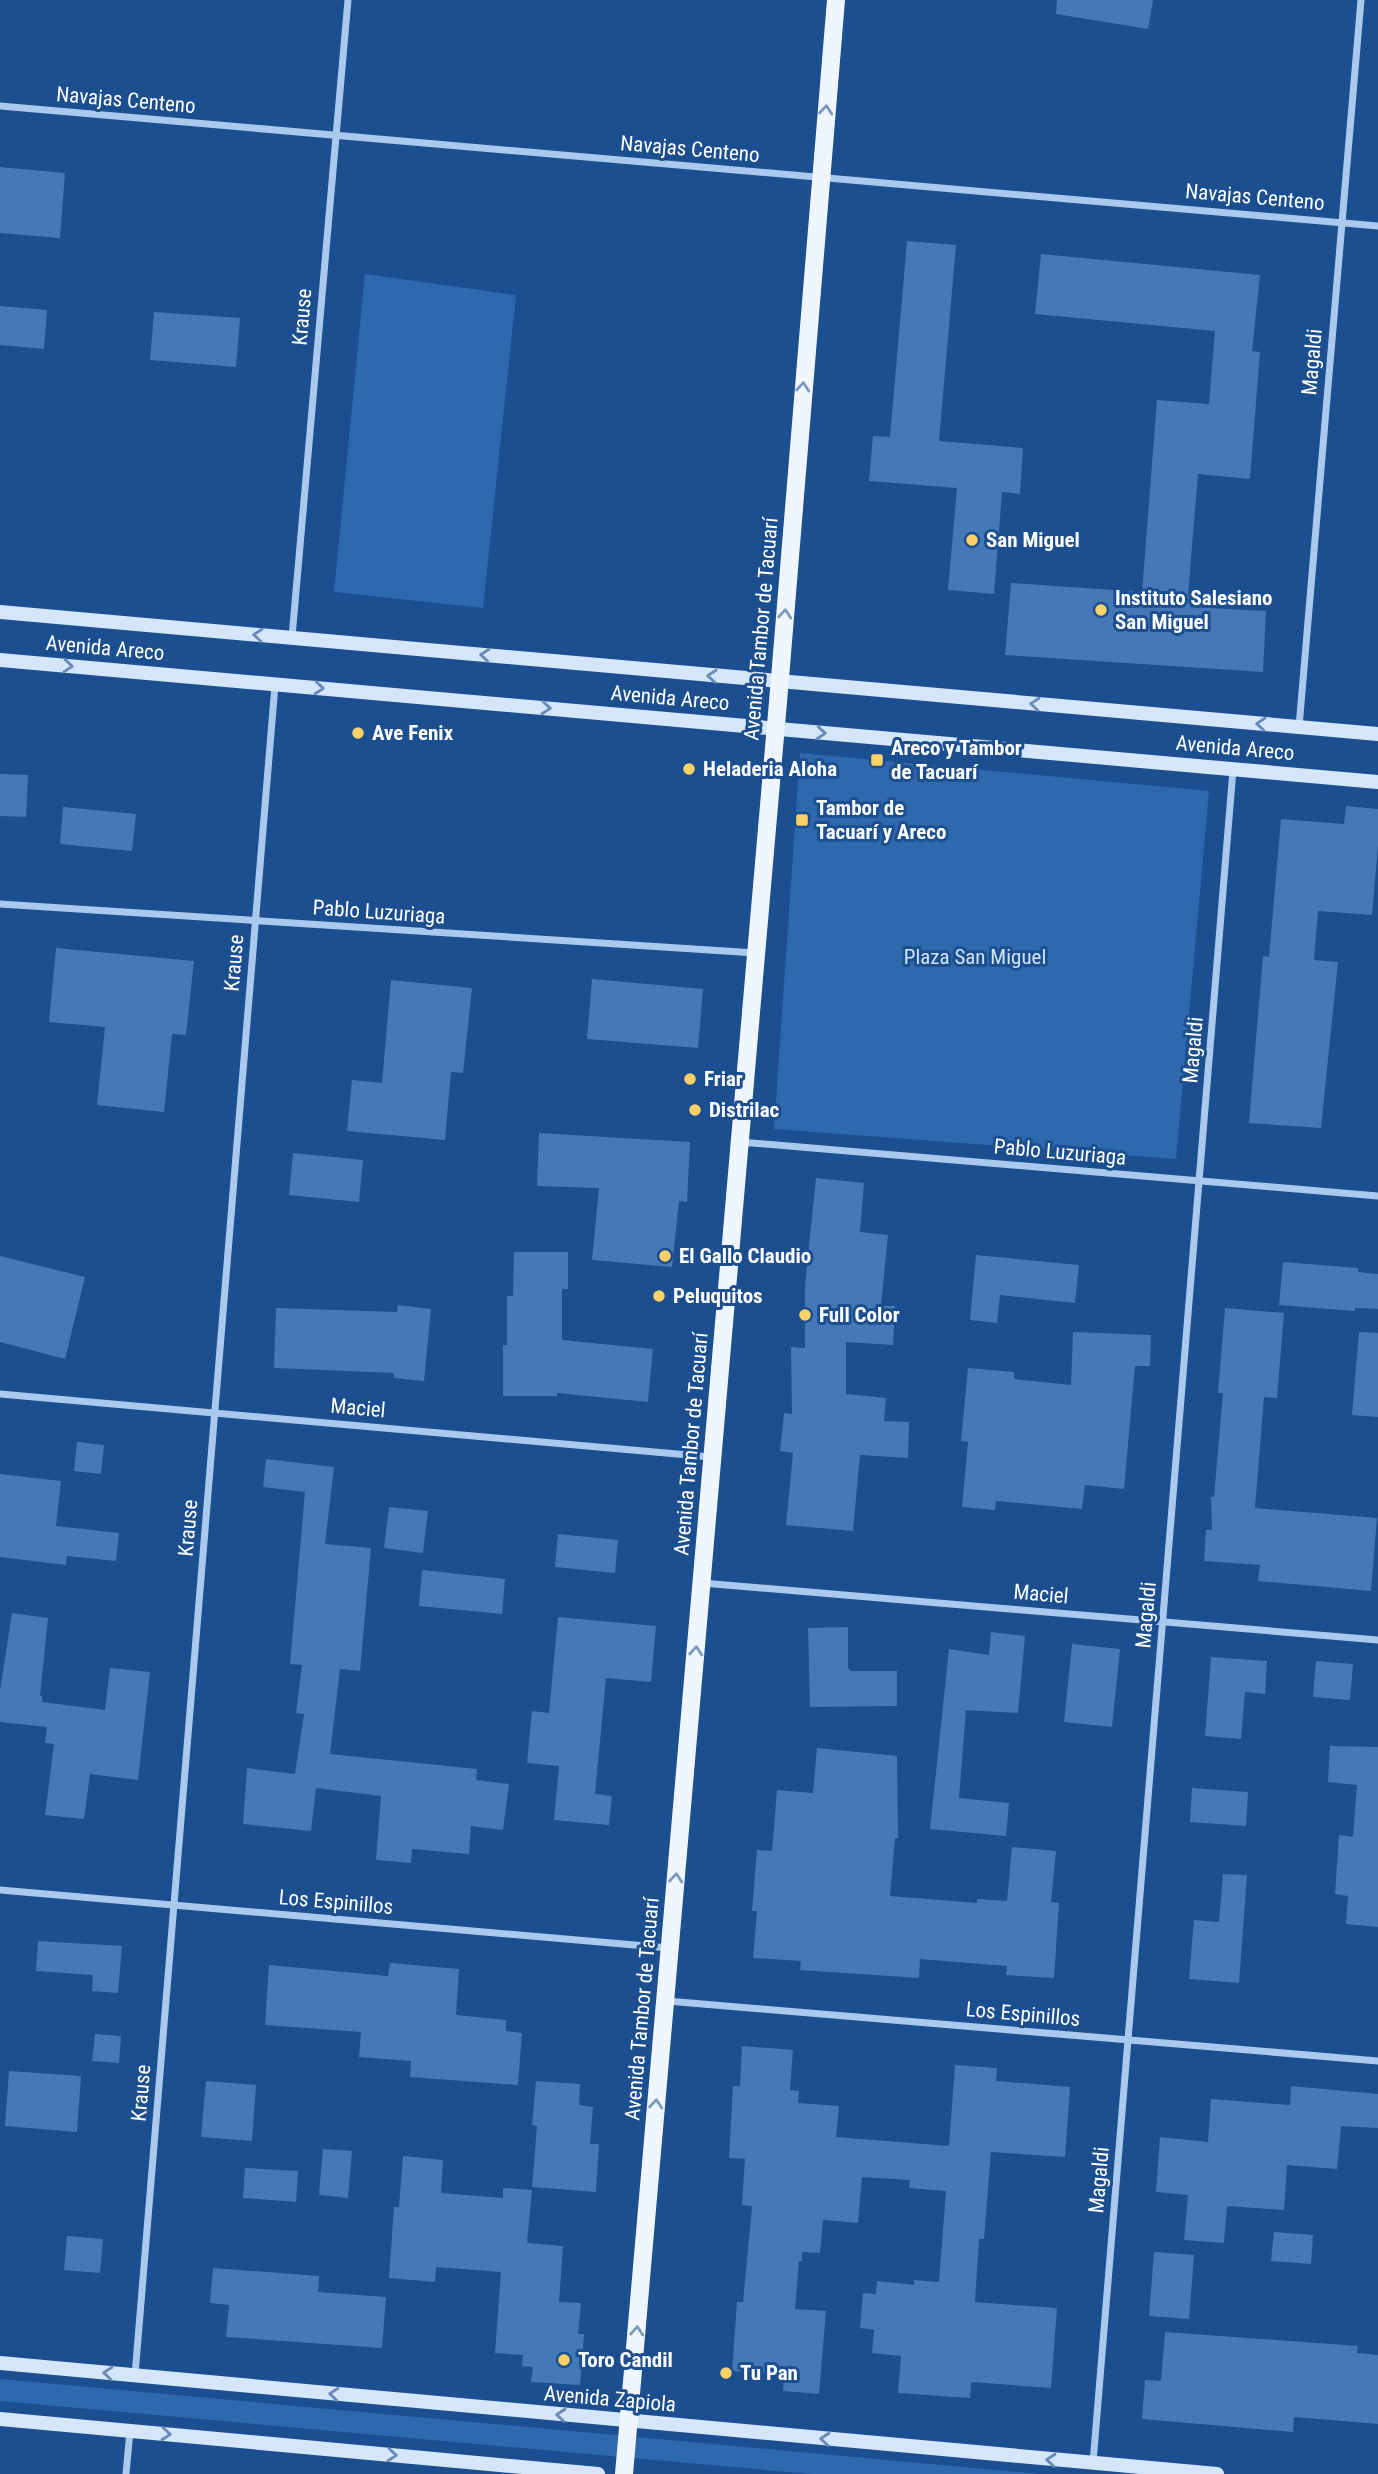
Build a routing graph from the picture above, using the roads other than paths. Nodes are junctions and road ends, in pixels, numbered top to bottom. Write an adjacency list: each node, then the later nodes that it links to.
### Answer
1 (348, 0): 5 (street, Krause)
2 (836, 0): 6 (main road, Avenida Tambor de Tacuarí, one-way to 2)
3 (1361, 0): 7 (street, Magaldi)
4 (0, 106): 5 (street, Navajas Centeno)
5 (336, 136): 6 (street, Navajas Centeno); 10 (street, Krause)
6 (820, 178): 7 (street, Navajas Centeno); 12 (main road, Avenida Tambor de Tacuarí, one-way to 6)
7 (1342, 222): 8 (street, Navajas Centeno); 14 (street, Magaldi)
8 (1378, 226)
9 (0, 612): 10 (main road, Avenida Areco, one-way to 9)
10 (292, 638): 12 (main road, Avenida Areco, one-way to 10)
11 (0, 660): 13 (main road, Avenida Areco, one-way to 13)
12 (780, 682): 14 (main road, Avenida Areco, one-way to 12); 15 (main road, Avenida Tambor de Tacuarí)
13 (275, 684): 15 (main road, Avenida Areco, one-way to 15); 20 (street, Krause)
14 (1299, 727): 16 (main road, Avenida Areco)
15 (775, 729): 17 (main road, Avenida Areco, one-way to 17); 21 (main road, Avenida Tambor de Tacuarí)
16 (1378, 734)
17 (1234, 769): 18 (main road, Avenida Areco); 23 (street, Magaldi)
18 (1378, 782)
19 (0, 904): 20 (street, Pablo Luzuriaga)
20 (255, 922): 21 (street, Pablo Luzuriaga); 26 (street, Krause)
21 (755, 953): 22 (main road, Avenida Tambor de Tacuarí)
22 (740, 1142): 23 (street, Pablo Luzuriaga); 27 (main road, Avenida Tambor de Tacuarí)
23 (1199, 1181): 24 (street, Pablo Luzuriaga); 29 (street, Magaldi)
24 (1378, 1196)
25 (0, 1394): 26 (street, Maciel)
26 (215, 1413): 27 (street, Maciel); 32 (street, Krause)
27 (712, 1457): 28 (main road, Avenida Tambor de Tacuarí)
28 (702, 1583): 29 (street, Maciel); 33 (main road, Avenida Tambor de Tacuarí, one-way to 28)
29 (1163, 1622): 30 (street, Maciel); 35 (street, Magaldi)
30 (1378, 1640)
31 (0, 1890): 32 (street, Los Espinillos)
32 (174, 1905): 33 (street, Los Espinillos); 38 (street, Krause)
33 (670, 1948): 34 (main road, Avenida Tambor de Tacuarí)
34 (665, 2001): 35 (street, Los Espinillos); 40 (main road, Avenida Tambor de Tacuarí, one-way to 34)
35 (1128, 2040): 36 (street, Los Espinillos); 42 (street, Magaldi)
36 (1378, 2061)
37 (0, 2363): 38 (main road, Avenida Zapiola, one-way to 37)
38 (135, 2375): 40 (main road, Avenida Zapiola, one-way to 38)
39 (0, 2419): 41 (main road)
40 (629, 2422): 42 (main road, Avenida Zapiola, one-way to 40); 45 (main road, Avenida Tambor de Tacuarí)
41 (130, 2431): 43 (street); 44 (main road, one-way to 44)
42 (1093, 2463): 46 (main road, Avenida Zapiola)
43 (127, 2474)
44 (598, 2474)
45 (624, 2474)
46 (1217, 2474)

